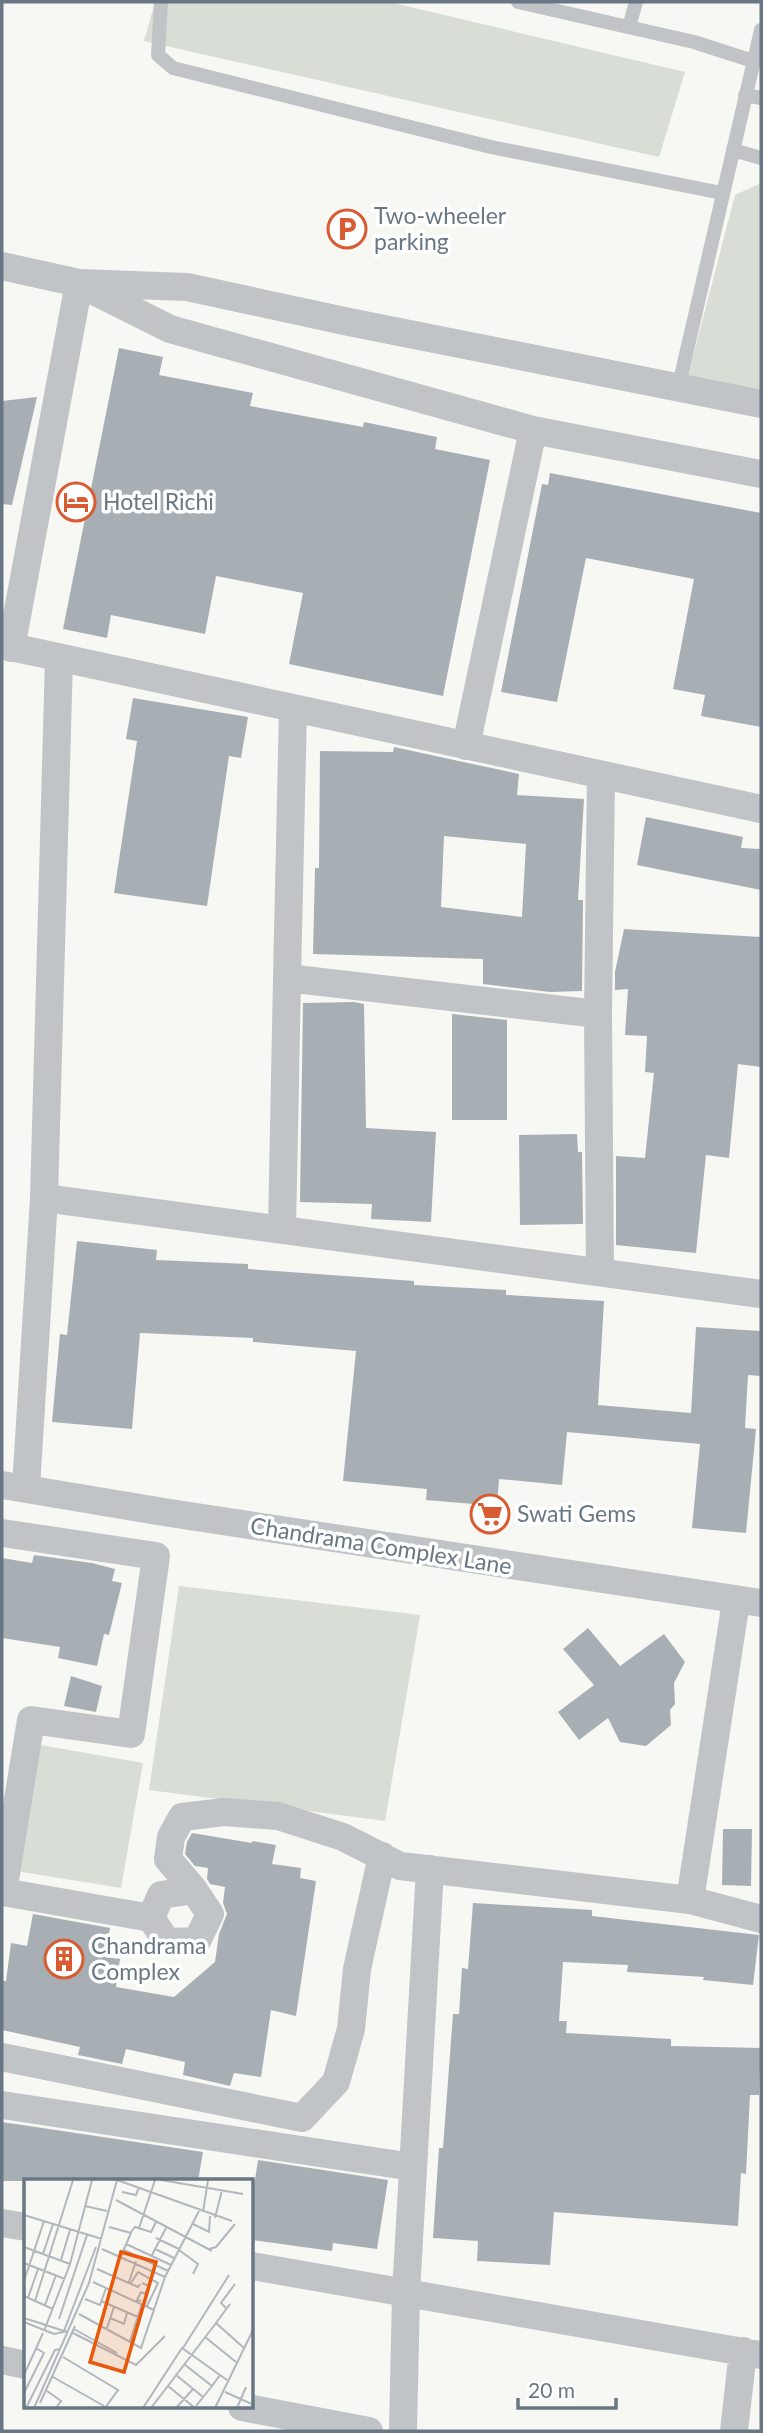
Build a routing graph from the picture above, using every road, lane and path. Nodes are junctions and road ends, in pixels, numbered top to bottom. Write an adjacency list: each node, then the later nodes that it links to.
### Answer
1 (162, 2): 11 (lane)
2 (518, 2): 4 (lane)
3 (636, 2): 4 (lane)
4 (629, 27): 6 (lane)
5 (761, 30): 6 (lane)
6 (753, 61): 7 (lane)
7 (745, 94): 8 (lane); 9 (lane)
8 (761, 98)
9 (733, 150): 10 (lane); 11 (lane)
10 (761, 158)
11 (722, 192): 14 (lane)
12 (2, 265): 13 (street)
13 (79, 283): 14 (street); 16 (street); 18 (street)
14 (678, 389): 15 (street)
15 (761, 404)
16 (533, 430): 17 (street); 21 (street)
17 (761, 474)
18 (7, 646): 19 (street)
19 (59, 658): 20 (street); 26 (street)
20 (293, 709): 21 (street); 24 (street)
21 (466, 746): 22 (street)
22 (601, 775): 23 (street); 25 (street)
23 (761, 809)
24 (287, 978): 25 (street); 27 (street)
25 (598, 1014): 28 (street)
26 (44, 1198): 27 (street); 30 (street)
27 (282, 1229): 28 (street)
28 (600, 1271): 29 (street)
29 (761, 1294)
30 (14, 1486): 32 (street, Chandrama Complex Lane)
31 (2, 1533): 37 (street)
32 (749, 1602): 36 (street)
33 (382, 1856): 34 (street); 35 (street); 39 (street)
34 (430, 1869): 36 (street); 41 (street)
35 (194, 1890): 37 (street); 37 (street)
36 (690, 1899): 38 (street)
37 (151, 1918)
38 (761, 1919)
39 (2, 2057)
40 (2, 2105): 41 (street)
41 (413, 2167): 45 (street)
42 (2, 2222): 43 (street)
43 (24, 2227)
44 (254, 2266): 45 (street)
45 (406, 2293): 46 (street); 51 (street)
46 (752, 2353): 52 (street)
47 (2, 2360): 48 (street)
48 (24, 2365)
49 (247, 2408): 50 (street)
50 (369, 2431)
51 (403, 2431)
52 (734, 2431)

